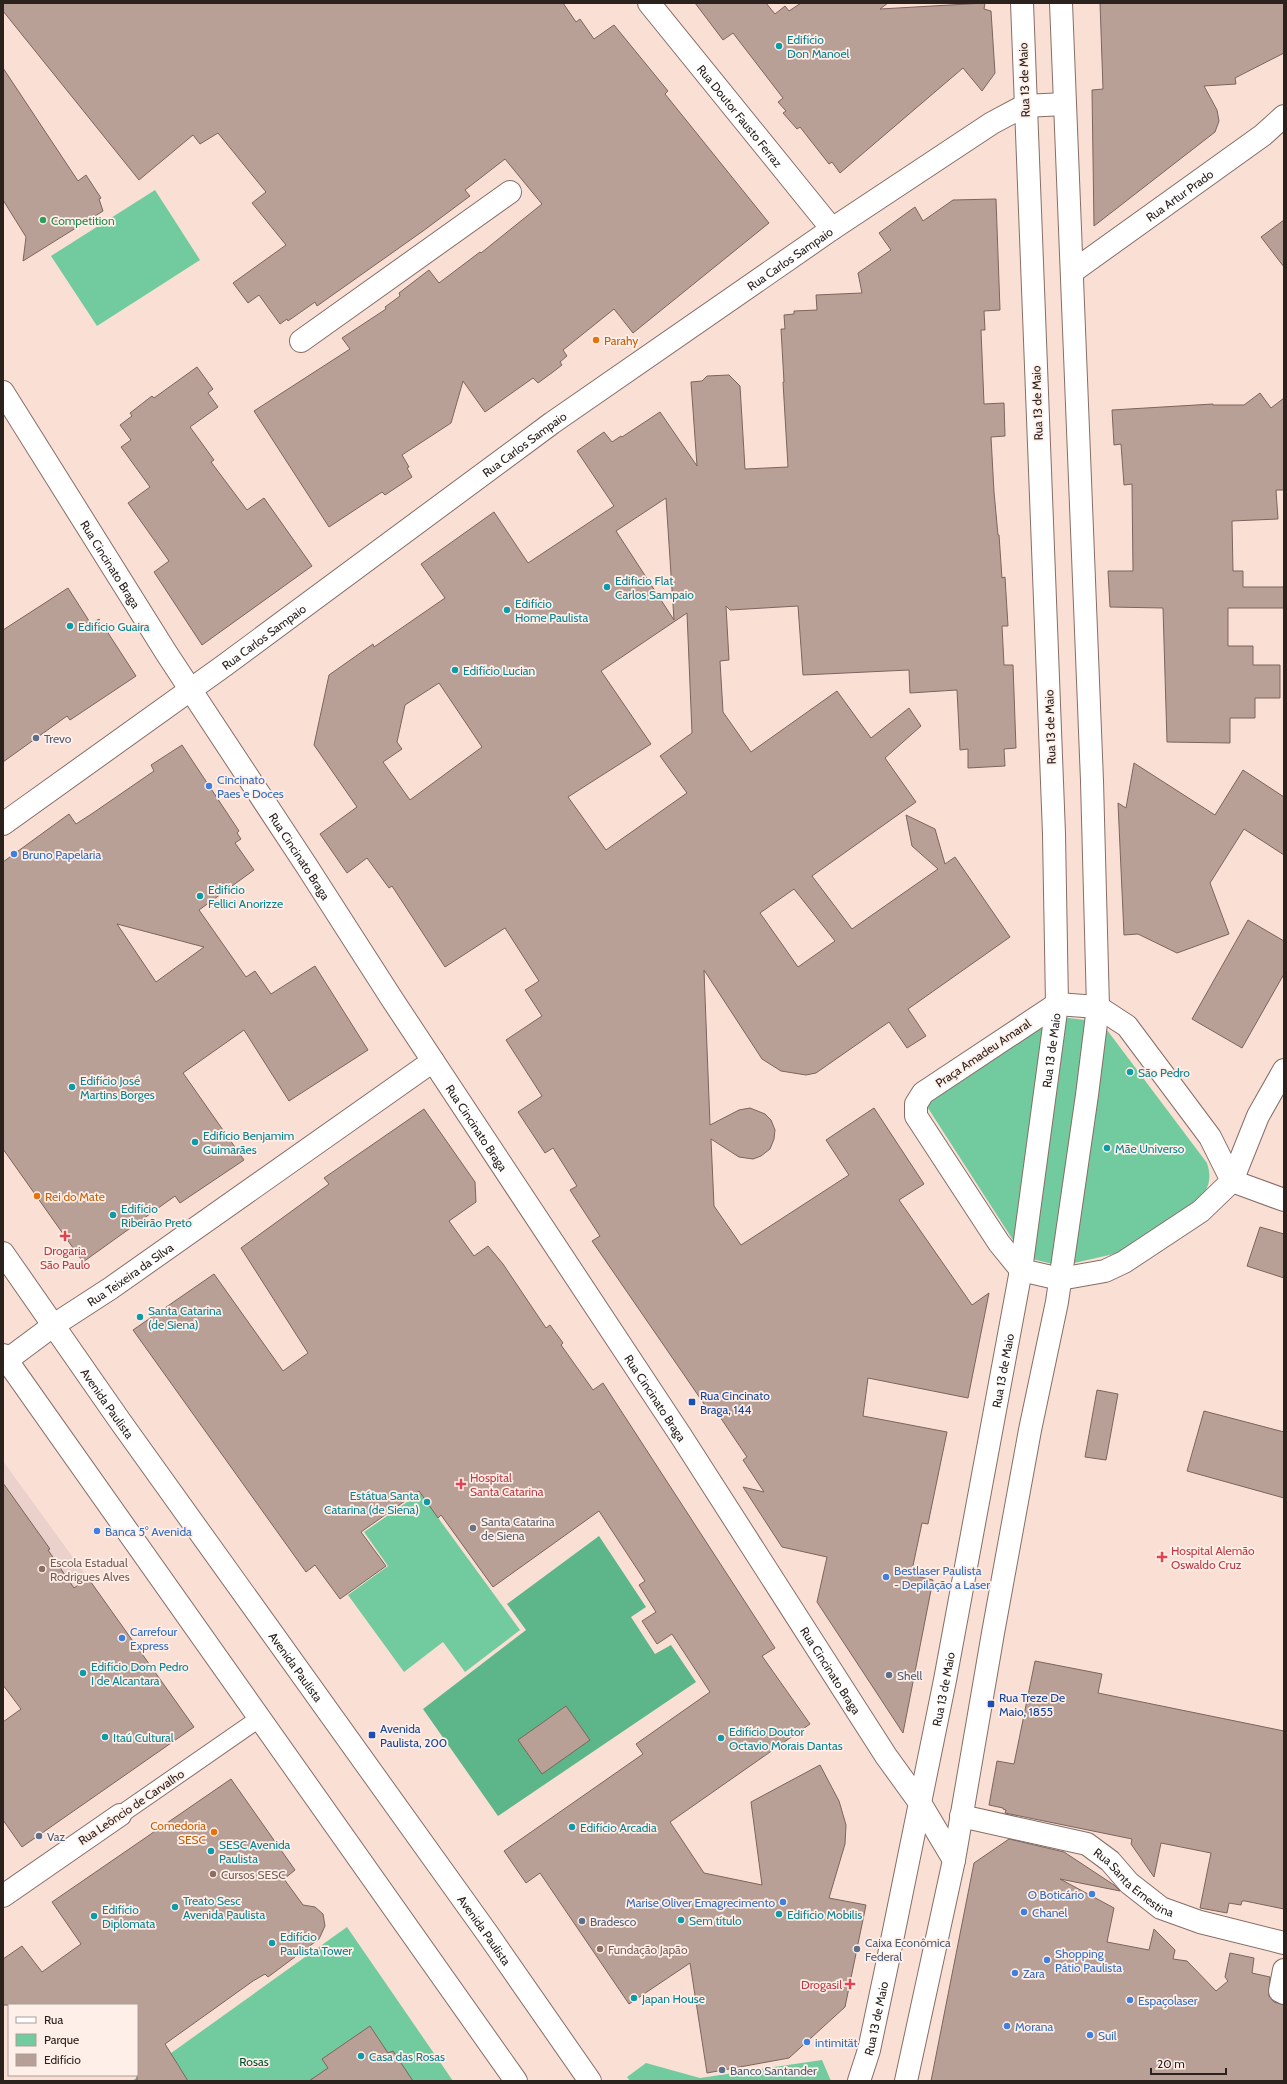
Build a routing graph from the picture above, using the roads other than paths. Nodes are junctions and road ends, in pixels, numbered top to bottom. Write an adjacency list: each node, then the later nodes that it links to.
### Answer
1 (649, 3): 8 (main road, Rua Doutor Fausto Ferraz)
2 (1022, 3): 5 (main road, Rua 13 de Maio)
3 (1062, 3): 4 (main road)
4 (1065, 104): 5 (main road, Rua Carlos Sampaio); 9 (main road)
5 (1024, 106): 8 (main road, Rua Carlos Sampaio); 14 (main road, Rua 13 de Maio)
6 (1284, 116): 9 (main road, Rua Artur Prado)
7 (510, 192): 10 (main road)
8 (832, 229): 12 (main road, Rua Carlos Sampaio)
9 (1072, 272): 15 (main road)
10 (301, 341)
11 (3, 392): 12 (main road, Rua Cincinato Braga)
12 (191, 690): 13 (main road, Rua Carlos Sampaio); 16 (main road, Rua Cincinato Braga)
13 (3, 824)
14 (1057, 1004): 15 (main road); 21 (main road, Rua 13 de Maio); 21 (main road, Praça Amadeu Amaral)
15 (1098, 1007): 18 (main road); 22 (main road)
16 (433, 1061): 23 (main road, Rua Teixeira da Silva); 26 (main road, Rua Cincinato Braga)
17 (1284, 1070): 18 (main road)
18 (1232, 1181): 19 (main road); 22 (main road)
19 (1284, 1200)
20 (3, 1253): 23 (main road, Avenida Paulista)
21 (1021, 1270): 22 (main road); 26 (main road, Rua 13 de Maio)
22 (1060, 1279): 28 (main road)
23 (54, 1325): 24 (main road, Rua Teixeira da Silva); 35 (main road, Avenida Paulista)
24 (4, 1359): 25 (main road)
25 (260, 1718): 27 (street, Rua Leôncio de Carvalho); 34 (main road)
26 (920, 1803): 29 (main road, Rua Cincinato Braga); 36 (main road, Rua 13 de Maio)
27 (120, 1815): 30 (main road, Rua Leôncio de Carvalho)
28 (961, 1816): 29 (main road); 31 (main road, Rua Santa Ernestina)
29 (954, 1860): 37 (main road)
30 (3, 1896)
31 (1284, 1943)
32 (1284, 1970): 33 (main road)
33 (1284, 1993)
34 (516, 2081)
35 (590, 2081)
36 (859, 2081)
37 (906, 2081)

